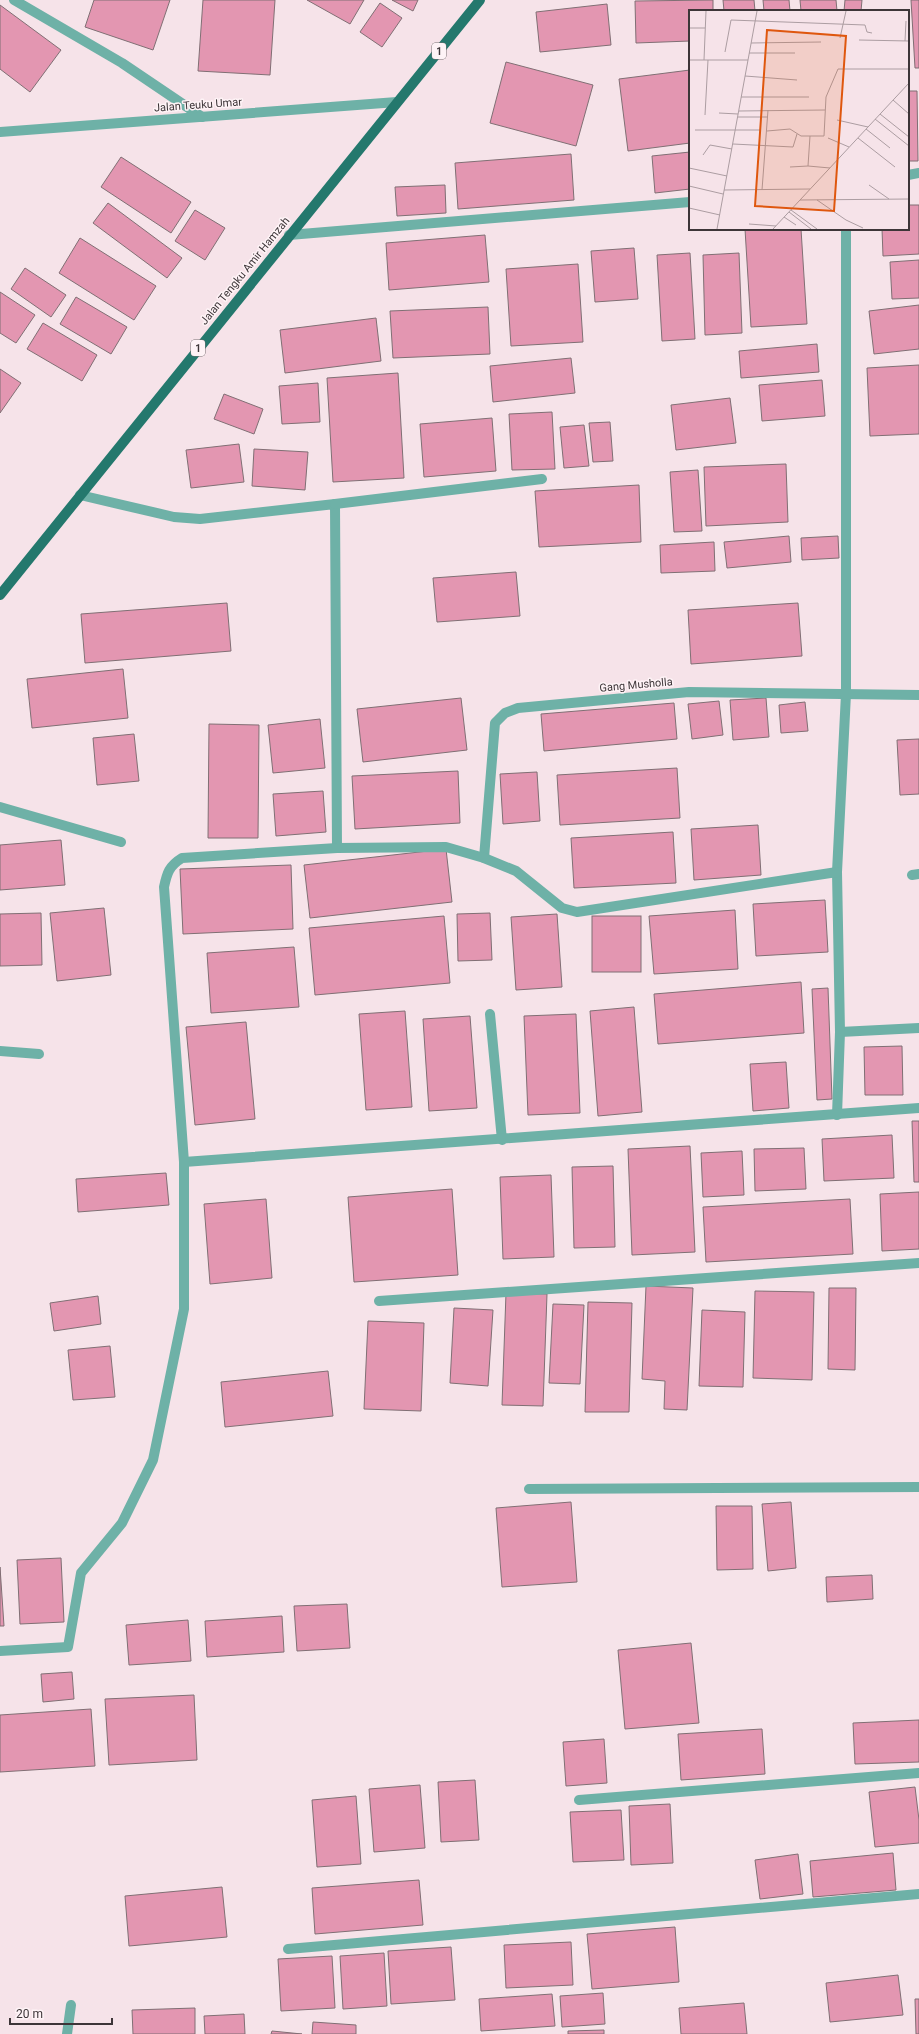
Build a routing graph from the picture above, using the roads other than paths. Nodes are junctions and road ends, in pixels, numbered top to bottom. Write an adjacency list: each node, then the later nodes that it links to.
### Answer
1 (14, 0): 4 (street)
2 (480, 0): 3 (main road, Jalan Tengku Amir Hamzah / 1)
3 (397, 102): 4 (street, Jalan Teuku Umar); 10 (main road, Jalan Tengku Amir Hamzah / 1)
4 (202, 117): 5 (street, Jalan Teuku Umar)
5 (0, 132)
6 (919, 173): 7 (street)
7 (909, 175)
8 (689, 202): 10 (street)
9 (846, 230): 15 (street)
10 (289, 235): 12 (main road, Jalan Tengku Amir Hamzah / 1)
11 (542, 479): 13 (street)
12 (80, 496): 13 (street); 14 (main road, Jalan Tengku Amir Hamzah / 1)
13 (335, 504): 19 (street)
14 (0, 595)
15 (846, 694): 16 (street, Gang Musholla); 20 (street, Gang Musholla); 21 (street)
16 (919, 695)
17 (0, 806): 18 (street)
18 (121, 842)
19 (336, 848): 20 (street); 30 (street)
20 (484, 858): 21 (street)
21 (837, 872): 24 (street)
22 (490, 1014): 29 (street)
23 (919, 1028): 24 (street)
24 (840, 1032): 28 (street)
25 (0, 1051): 26 (street)
26 (39, 1054)
27 (919, 1108): 28 (street)
28 (837, 1115): 29 (street)
29 (502, 1140): 30 (street)
30 (184, 1162): 35 (street)
31 (919, 1263): 32 (street)
32 (379, 1300)
33 (919, 1487): 34 (street)
34 (529, 1489)
35 (0, 1651)
36 (919, 1773): 37 (street)
37 (578, 1800)
38 (919, 1894): 39 (street)
39 (288, 1949)
40 (71, 2005): 41 (street)
41 (67, 2034)

